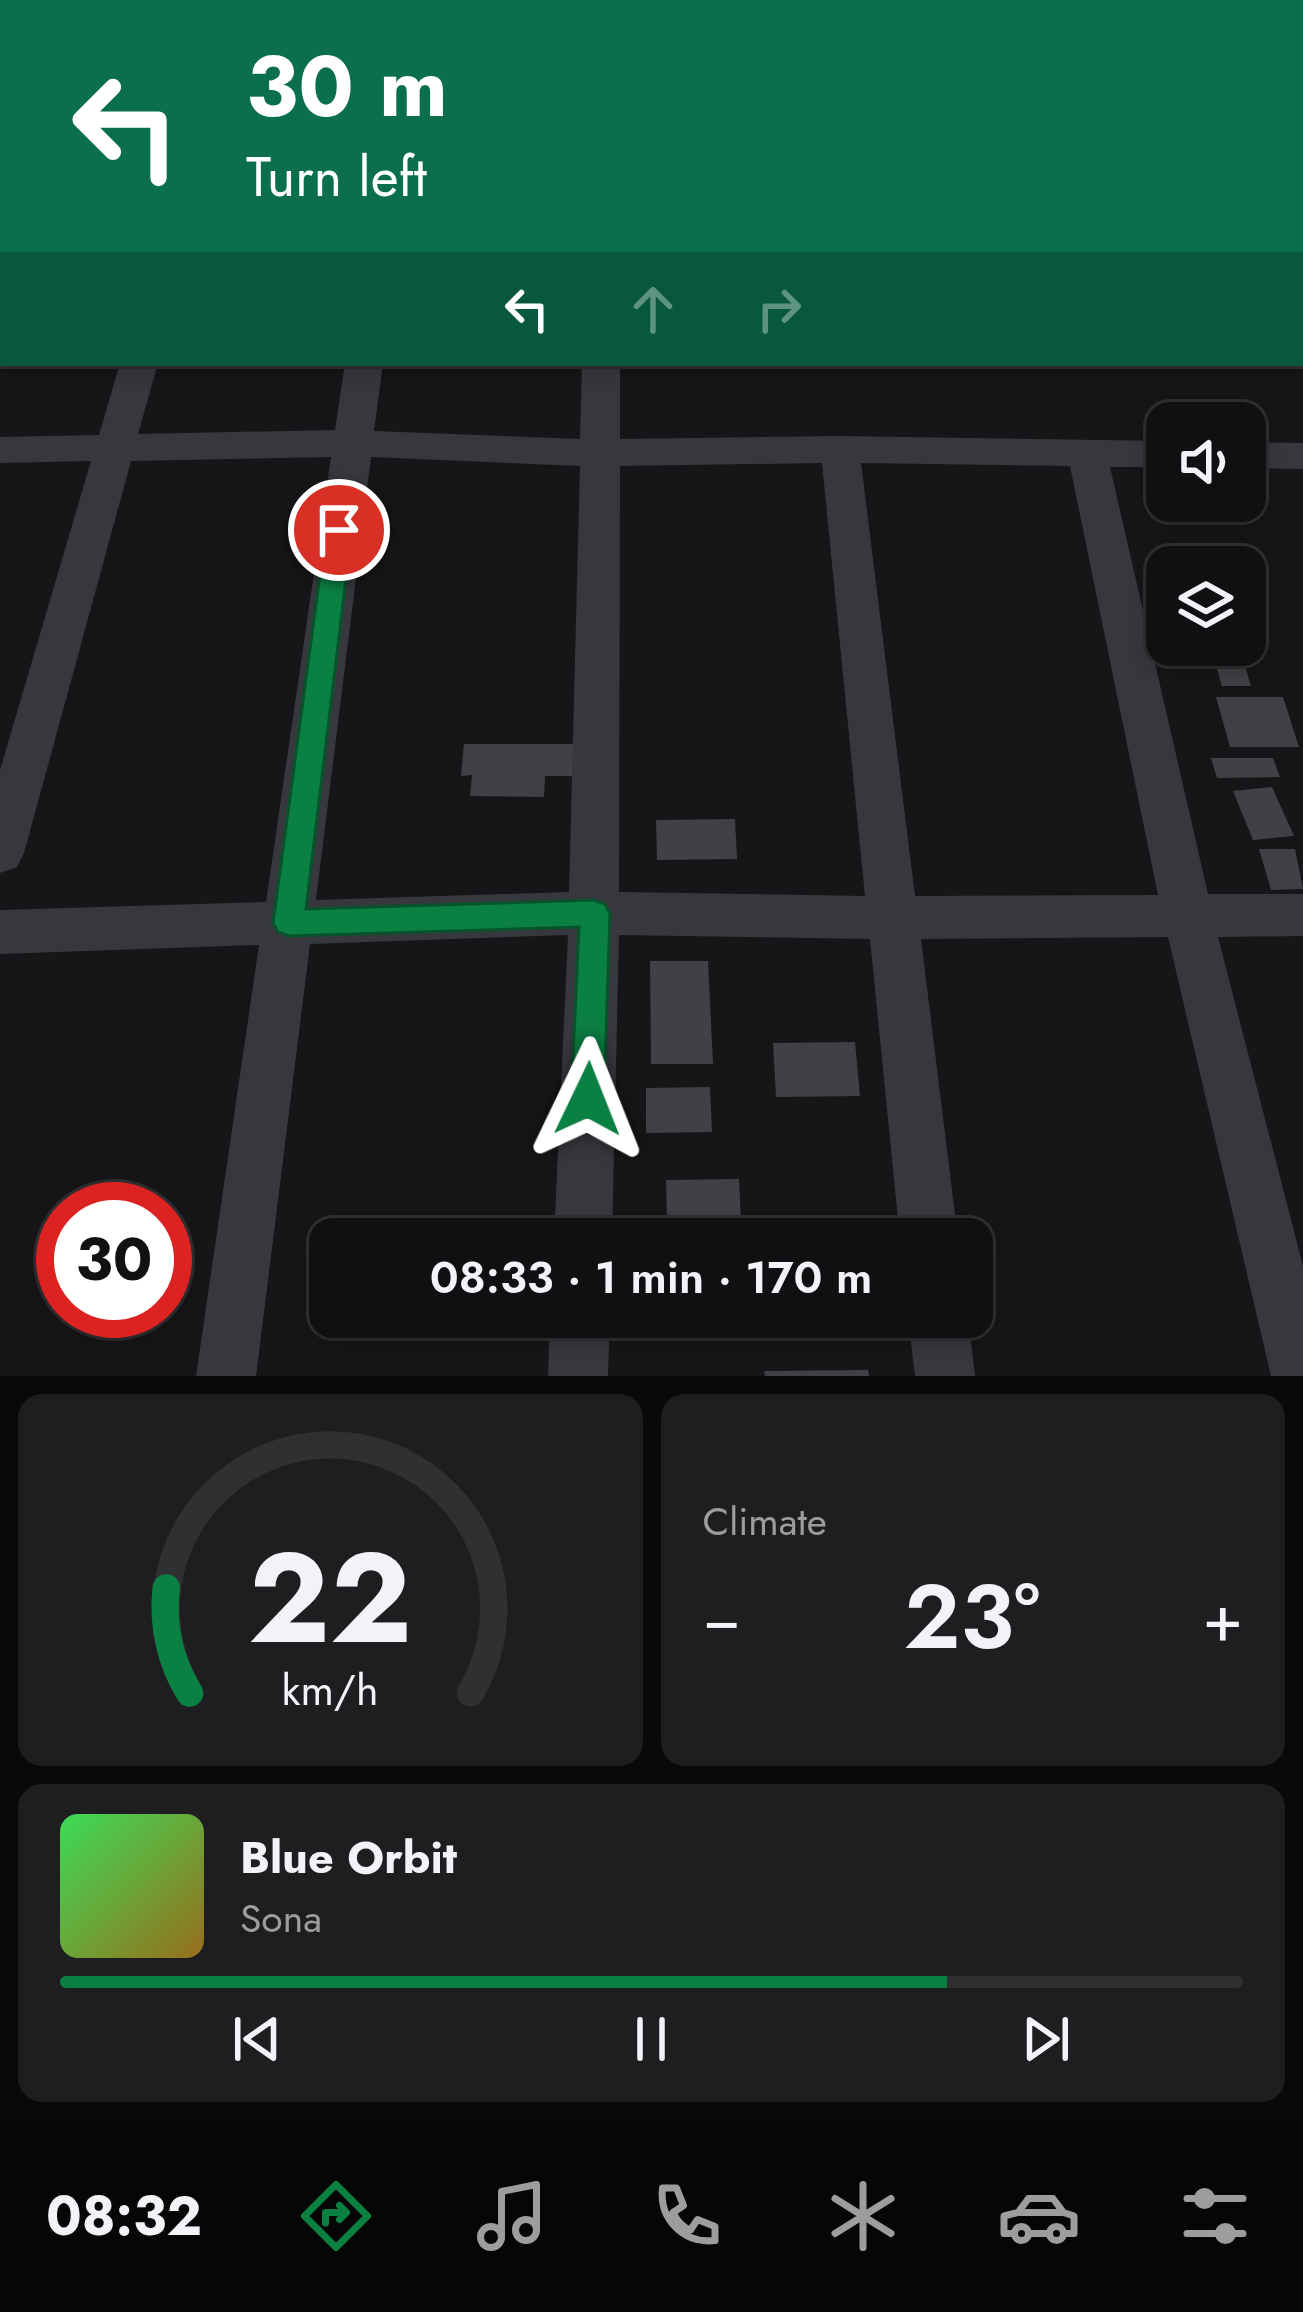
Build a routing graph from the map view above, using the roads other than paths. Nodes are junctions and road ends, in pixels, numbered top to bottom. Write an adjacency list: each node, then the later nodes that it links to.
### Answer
1 (139, 366): 5 (street)
2 (363, 366): 4 (street)
3 (601, 366): 8 (street)
4 (350, 443): 5 (street); 8 (street); 18 (street)
5 (116, 446): 7 (street); 13 (street)
6 (840, 449): 8 (street); 9 (street); 17 (street)
7 (0, 450)
8 (600, 453): 14 (street)
9 (1088, 453): 10 (street); 16 (street)
10 (1146, 454)
11 (1266, 455): 12 (street)
12 (1303, 456)
13 (0, 853)
14 (594, 913): 17 (street); 18 (street); 20 (street)
15 (1303, 915): 16 (street)
16 (1188, 917): 17 (street); 27 (street)
17 (892, 918): 21 (street)
18 (289, 923): 19 (street); 24 (street)
19 (0, 932)
20 (584, 1218)
21 (927, 1218)
22 (579, 1338): 25 (street)
23 (940, 1338): 26 (street)
24 (226, 1376)
25 (578, 1376)
26 (945, 1376)
27 (1301, 1376)

